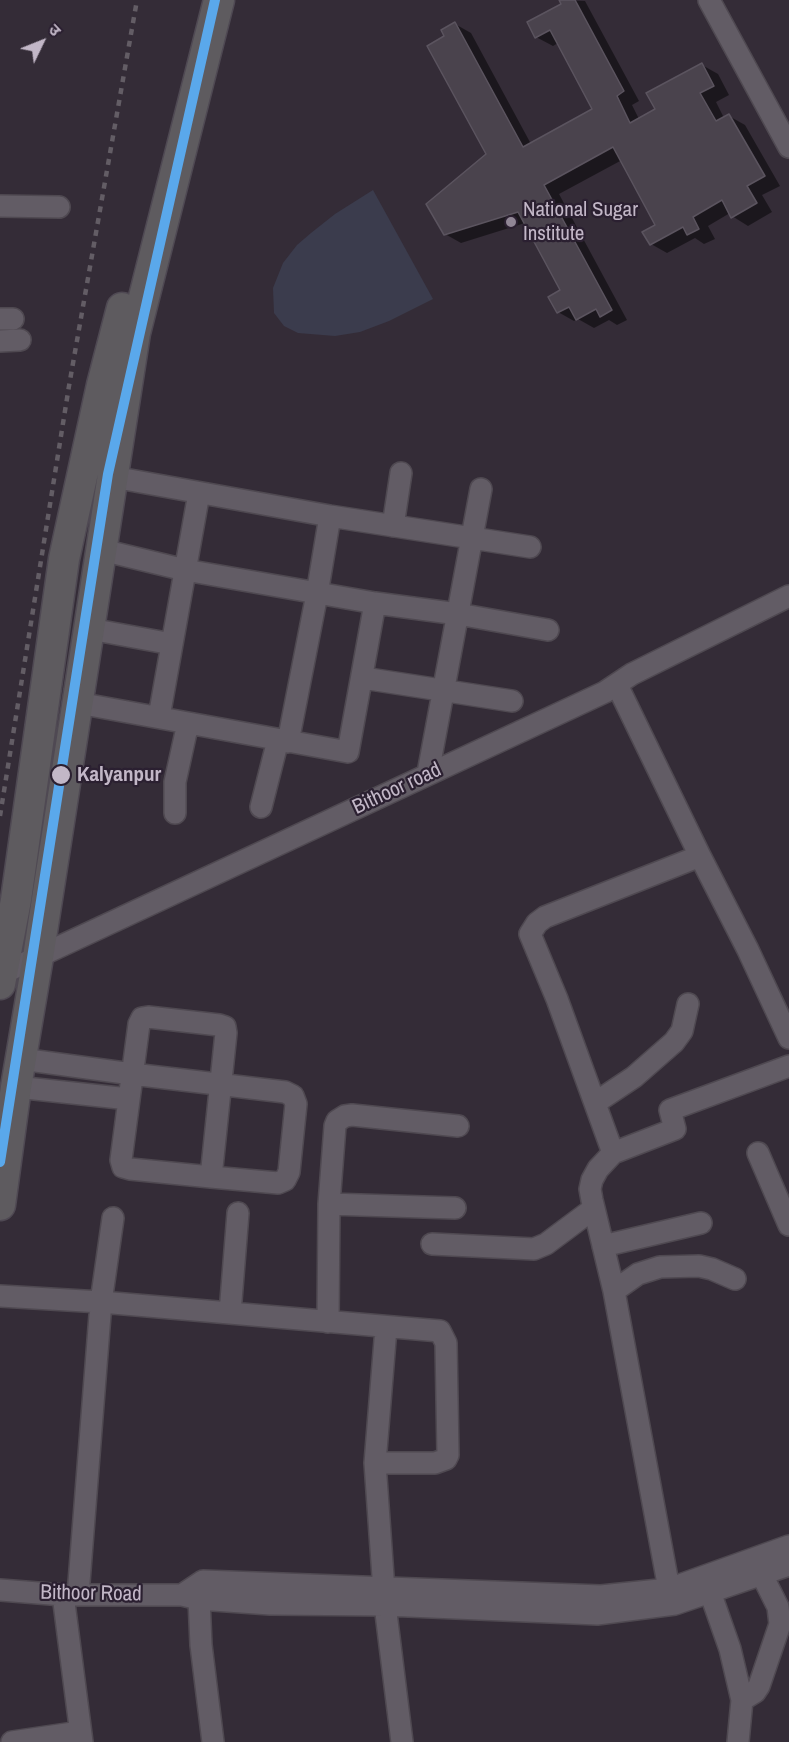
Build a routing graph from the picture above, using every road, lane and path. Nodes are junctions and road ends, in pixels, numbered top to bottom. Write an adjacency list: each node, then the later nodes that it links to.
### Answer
1 (201, 0): 38 (highway)
2 (219, 0): 8 (highway)
3 (709, 0): 4 (street)
4 (789, 147)
5 (0, 206): 6 (street)
6 (59, 207)
7 (401, 473): 12 (street)
8 (113, 477): 10 (street); 15 (highway)
9 (481, 489): 13 (street)
10 (199, 493): 11 (street); 16 (street)
11 (330, 516): 12 (street); 17 (street)
12 (393, 526): 13 (street)
13 (472, 538): 14 (street); 21 (street)
14 (530, 547)
15 (102, 550): 16 (street); 22 (highway)
16 (185, 570): 17 (street); 24 (street)
17 (317, 594): 19 (street); 32 (street)
18 (789, 596): 27 (street, Bithoor road)
19 (375, 603): 21 (street); 25 (street)
20 (789, 610): 27 (street)
21 (458, 614): 23 (street); 26 (street)
22 (90, 629): 24 (street); 29 (highway)
23 (548, 630)
24 (172, 644): 30 (street)
25 (363, 678): 26 (street); 32 (street)
26 (442, 691): 28 (street); 33 (street)
27 (612, 691): 33 (street, Bithoor road); 36 (street)
28 (512, 701)
29 (78, 704): 30 (street); 37 (highway)
30 (159, 717): 31 (street)
31 (188, 723): 32 (street); 35 (street)
32 (283, 740): 34 (street)
33 (428, 773): 37 (street, Bithoor road)
34 (261, 807)
35 (175, 813)
36 (700, 856): 40 (street); 46 (street)
37 (38, 957): 38 (street, Bithoor road); 42 (highway)
38 (1, 979)
39 (688, 1004): 46 (street)
40 (789, 1038)
41 (789, 1066): 48 (street)
42 (19, 1073): 43 (street); 45 (street); 52 (highway)
43 (132, 1074): 44 (street); 44 (street); 45 (street)
44 (220, 1084): 50 (street); 50 (street)
45 (129, 1099): 50 (street)
46 (595, 1103): 48 (street)
47 (458, 1126): 51 (street)
48 (613, 1153): 54 (street)
49 (758, 1153): 58 (street)
50 (211, 1177)
51 (329, 1204): 53 (street); 66 (street)
52 (0, 1205)
53 (454, 1208)
54 (594, 1209): 59 (street); 60 (street)
55 (238, 1213): 65 (street)
56 (113, 1218): 64 (street)
57 (701, 1223): 60 (street)
58 (789, 1225)
59 (432, 1244)
60 (603, 1246): 62 (street)
61 (735, 1279): 62 (street)
62 (614, 1291): 72 (street)
63 (0, 1296): 64 (street)
64 (101, 1302): 65 (street); 75 (street)
65 (230, 1314): 66 (street)
66 (328, 1322): 67 (street)
67 (386, 1328): 68 (street); 68 (street)
68 (375, 1463): 77 (street)
69 (789, 1546): 72 (street)
70 (789, 1565): 71 (street)
71 (762, 1575): 74 (street); 78 (street)
72 (669, 1589): 77 (street)
73 (0, 1590): 75 (street, Bithoor Road)
74 (710, 1592): 77 (street); 78 (street)
75 (70, 1595): 76 (street, Bithoor Road); 79 (street)
76 (190, 1597): 77 (street); 81 (street)
77 (384, 1597): 82 (street)
78 (742, 1700): 83 (street)
79 (81, 1737): 80 (street)
80 (12, 1742)
81 (213, 1742)
82 (402, 1742)
83 (738, 1742)

